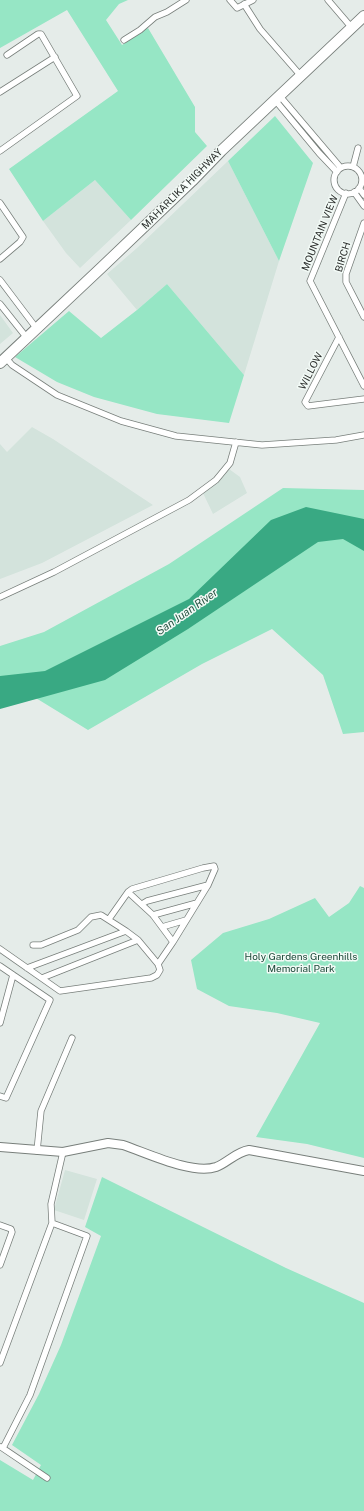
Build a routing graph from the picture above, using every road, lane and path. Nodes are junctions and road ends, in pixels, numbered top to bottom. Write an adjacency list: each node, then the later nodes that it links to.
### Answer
1 (186, 0): 8 (street)
2 (230, 0): 5 (street)
3 (253, 0): 5 (street)
4 (328, 0): 7 (street)
5 (244, 4): 11 (street)
6 (364, 16): 7 (highway, MAHARLIKA HIGHWAY)
7 (352, 28): 11 (highway, MAHARLIKA HIGHWAY)
8 (124, 40)
9 (8, 55): 10 (street)
10 (55, 56): 12 (street); 15 (street)
11 (301, 76): 13 (highway, MAHARLIKA HIGHWAY)
12 (0, 92)
13 (277, 98): 17 (street); 29 (highway, MAHARLIKA HIGHWAY)
14 (358, 148): 16 (street)
15 (0, 151)
16 (353, 167): 17 (street); 18 (street)
17 (339, 170): 20 (street)
18 (359, 188): 19 (street); 21 (street)
19 (354, 192): 20 (street); 23 (street)
20 (346, 193): 30 (street, MOUNTAIN VIEW)
21 (364, 195)
22 (0, 203): 25 (street)
23 (364, 206)
24 (364, 223): 28 (street, BIRCH)
25 (0, 259)
26 (0, 280): 29 (street)
27 (0, 304): 31 (street)
28 (364, 317)
29 (37, 329): 31 (highway, MAHARLIKA HIGHWAY)
30 (339, 337): 33 (street, MOUNTAIN VIEW); 34 (street, WILLOW)
31 (27, 338): 32 (highway, MAHARLIKA HIGHWAY)
32 (3, 360): 36 (street)
33 (364, 386)
34 (364, 398)
35 (364, 435): 36 (street)
36 (236, 442): 37 (street)
37 (0, 597)
38 (208, 884): 39 (street); 40 (street); 41 (street)
39 (128, 892): 41 (street); 43 (street)
40 (197, 903): 42 (street); 44 (street)
41 (142, 904): 42 (street)
42 (153, 914): 45 (street)
43 (109, 919): 46 (street); 49 (street)
44 (186, 920): 45 (street); 48 (street)
45 (162, 927): 48 (street)
46 (126, 931): 47 (street); 53 (street)
47 (138, 940): 51 (street); 55 (street)
48 (173, 942): 51 (street)
49 (33, 945)
50 (0, 948): 53 (street)
51 (158, 964): 55 (street)
52 (0, 966): 54 (street)
53 (27, 968): 55 (street)
54 (13, 975): 56 (street); 58 (street)
55 (42, 978)
56 (0, 1023)
57 (72, 1038): 60 (street)
58 (0, 1096)
59 (0, 1147): 60 (main road)
60 (37, 1151): 61 (main road)
61 (62, 1152): 62 (main road); 63 (street)
62 (364, 1171)
63 (52, 1222): 66 (street); 67 (street)
64 (0, 1225): 65 (street)
65 (0, 1264)
66 (0, 1363)
67 (1, 1447): 68 (street)
68 (47, 1478)

